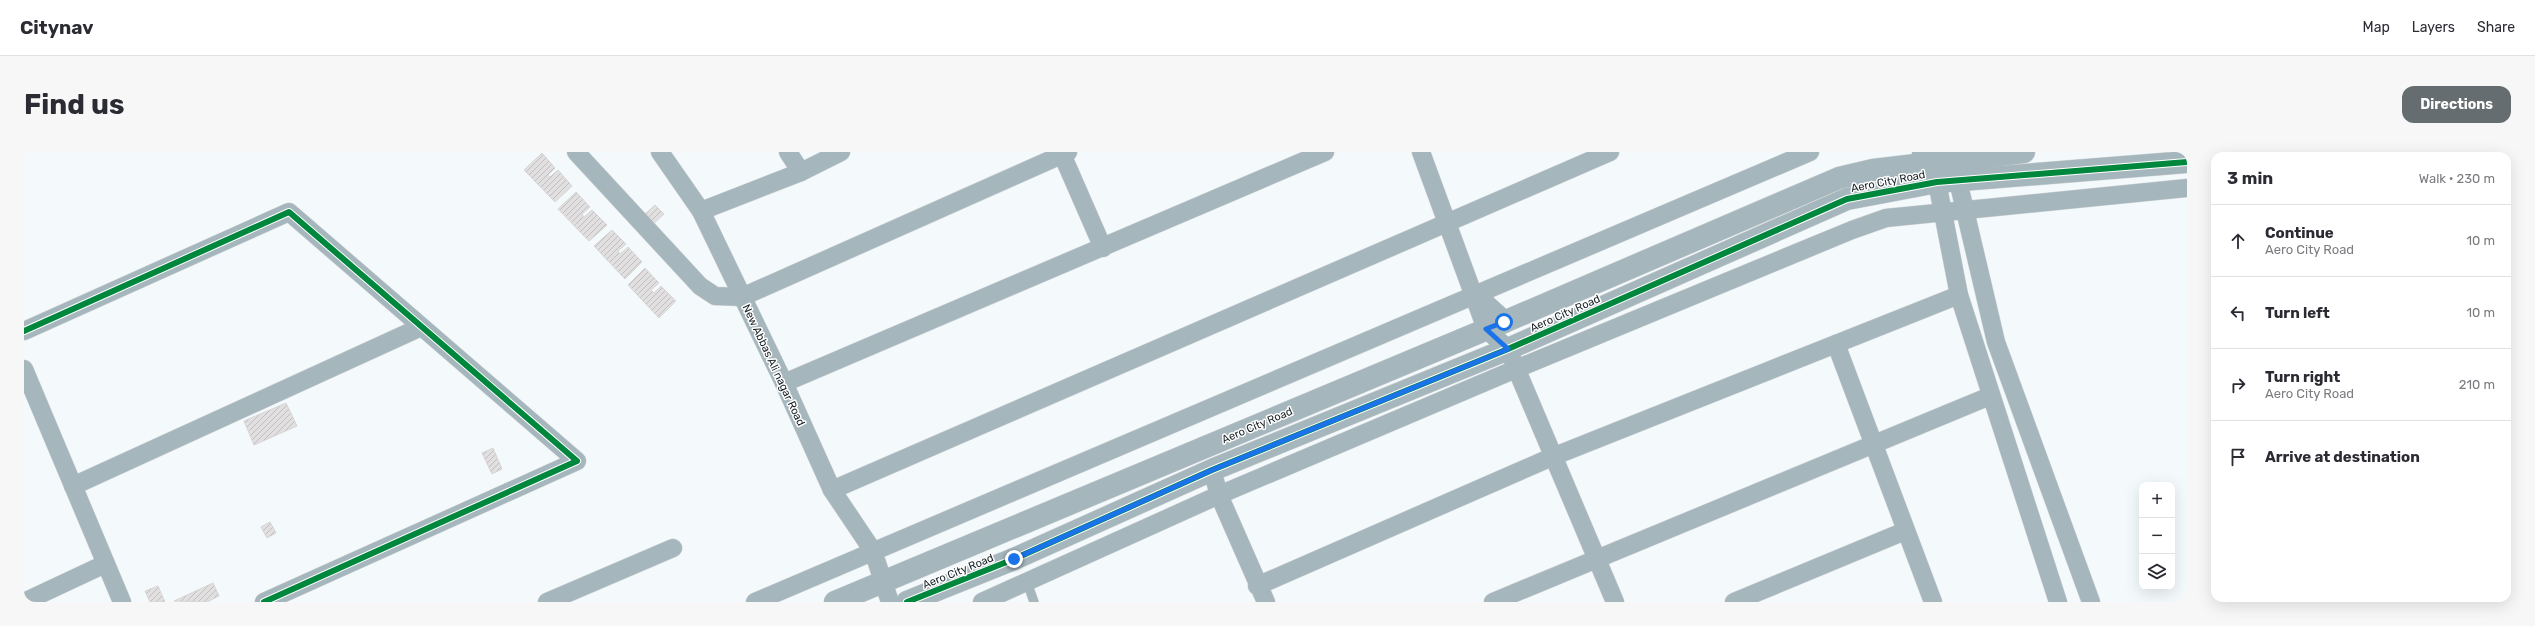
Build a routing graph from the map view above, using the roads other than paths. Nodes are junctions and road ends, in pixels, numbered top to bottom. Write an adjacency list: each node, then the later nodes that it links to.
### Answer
1 (576, 152): 24 (street)
2 (660, 152): 17 (street, New Abbas Ali nagar Road)
3 (788, 152): 14 (street)
4 (841, 152): 14 (street)
5 (1325, 152): 21 (street)
6 (1421, 152): 20 (street)
7 (1610, 152): 20 (street)
8 (1810, 152): 22 (street)
9 (2024, 152): 13 (street, Aero City Road)
10 (1064, 153): 21 (street); 24 (street)
11 (1922, 158): 13 (street, Aero City Road); 15 (street); 25 (street, Aero City Road)
12 (2187, 162): 13 (street, Aero City Road)
13 (1954, 164): 15 (street, Aero City Road); 18 (street)
14 (801, 172): 17 (street)
15 (1936, 182): 19 (street); 29 (street, Aero City Road)
16 (2187, 188): 18 (street)
17 (701, 211): 24 (street, New Abbas Ali nagar Road)
18 (1964, 211): 19 (street); 63 (street)
19 (1943, 213): 23 (street); 29 (street)
20 (1446, 224): 22 (street); 37 (street)
21 (1103, 248): 31 (street)
22 (1473, 294): 25 (street); 41 (street)
23 (1959, 295): 28 (street); 32 (street)
24 (742, 297): 31 (street, New Abbas Ali nagar Road)
25 (1495, 326): 29 (street); 44 (street, Aero City Road)
26 (421, 327): 27 (street); 36 (street); 49 (street)
27 (24, 331)
28 (1836, 344): 33 (street); 34 (street)
29 (1512, 359): 34 (street); 35 (street, Aero City Road); 38 (street)
30 (24, 369): 36 (street)
31 (784, 383): 37 (street, New Abbas Ali nagar Road)
32 (1990, 396): 33 (street); 62 (street)
33 (1874, 444): 39 (street); 42 (street)
34 (1552, 457): 42 (street); 46 (street)
35 (1212, 470): 38 (street); 54 (street, Aero City Road)
36 (73, 486): 43 (street)
37 (832, 490): 41 (street, New Abbas Ali nagar Road)
38 (1219, 495): 45 (street); 46 (street)
39 (1905, 531): 60 (street); 61 (street)
40 (673, 548): 50 (street)
41 (873, 551): 44 (street, New Abbas Ali nagar Road); 51 (street)
42 (1597, 559): 58 (street); 59 (street)
43 (105, 564): 47 (street); 48 (street)
44 (883, 581): 52 (street, Aero City Road); 53 (street, New Abbas Ali nagar Road)
45 (1027, 582): 55 (street); 56 (lane)
46 (1257, 586): 57 (street)
47 (24, 602)
48 (122, 602)
49 (264, 602)
50 (547, 602)
51 (755, 602)
52 (835, 602)
53 (890, 602)
54 (907, 602)
55 (982, 602)
56 (1034, 602)
57 (1266, 602)
58 (1493, 602)
59 (1615, 602)
60 (1734, 602)
61 (1933, 602)
62 (2058, 602)
63 (2091, 602)

